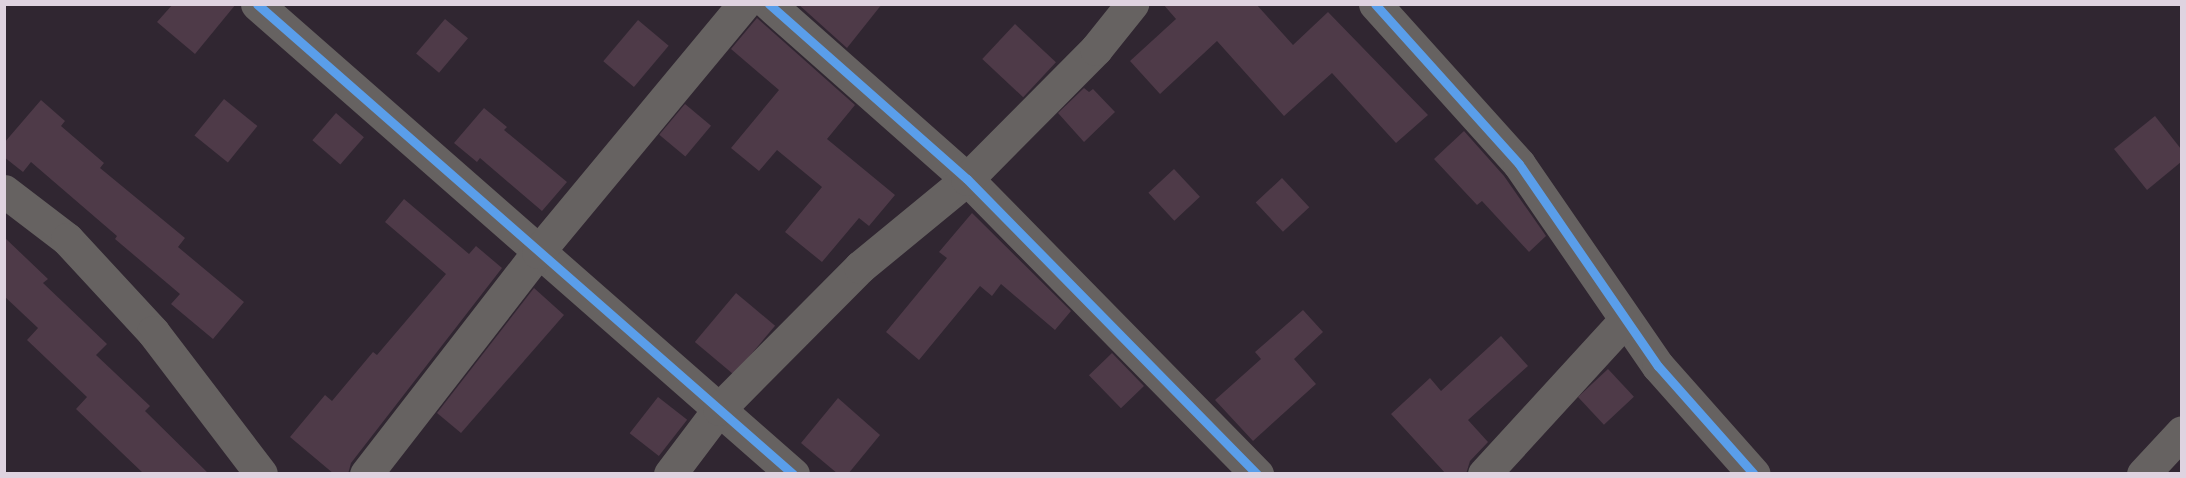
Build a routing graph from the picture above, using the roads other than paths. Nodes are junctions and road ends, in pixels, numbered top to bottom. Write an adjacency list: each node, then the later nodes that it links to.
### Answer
1 (256, 4): 8 (street)
2 (744, 4): 8 (street)
3 (769, 4): 6 (street)
4 (1132, 4): 6 (street)
5 (1375, 4): 9 (street)
6 (967, 179): 10 (street); 16 (street)
7 (4, 191): 12 (street)
8 (538, 252): 10 (street); 13 (street)
9 (1625, 320): 17 (street); 18 (street)
10 (719, 409): 14 (street); 15 (street)
11 (2181, 432): 19 (street)
12 (255, 471)
13 (366, 474)
14 (670, 474)
15 (793, 474)
16 (1257, 474)
17 (1484, 474)
18 (1754, 474)
19 (2143, 474)

